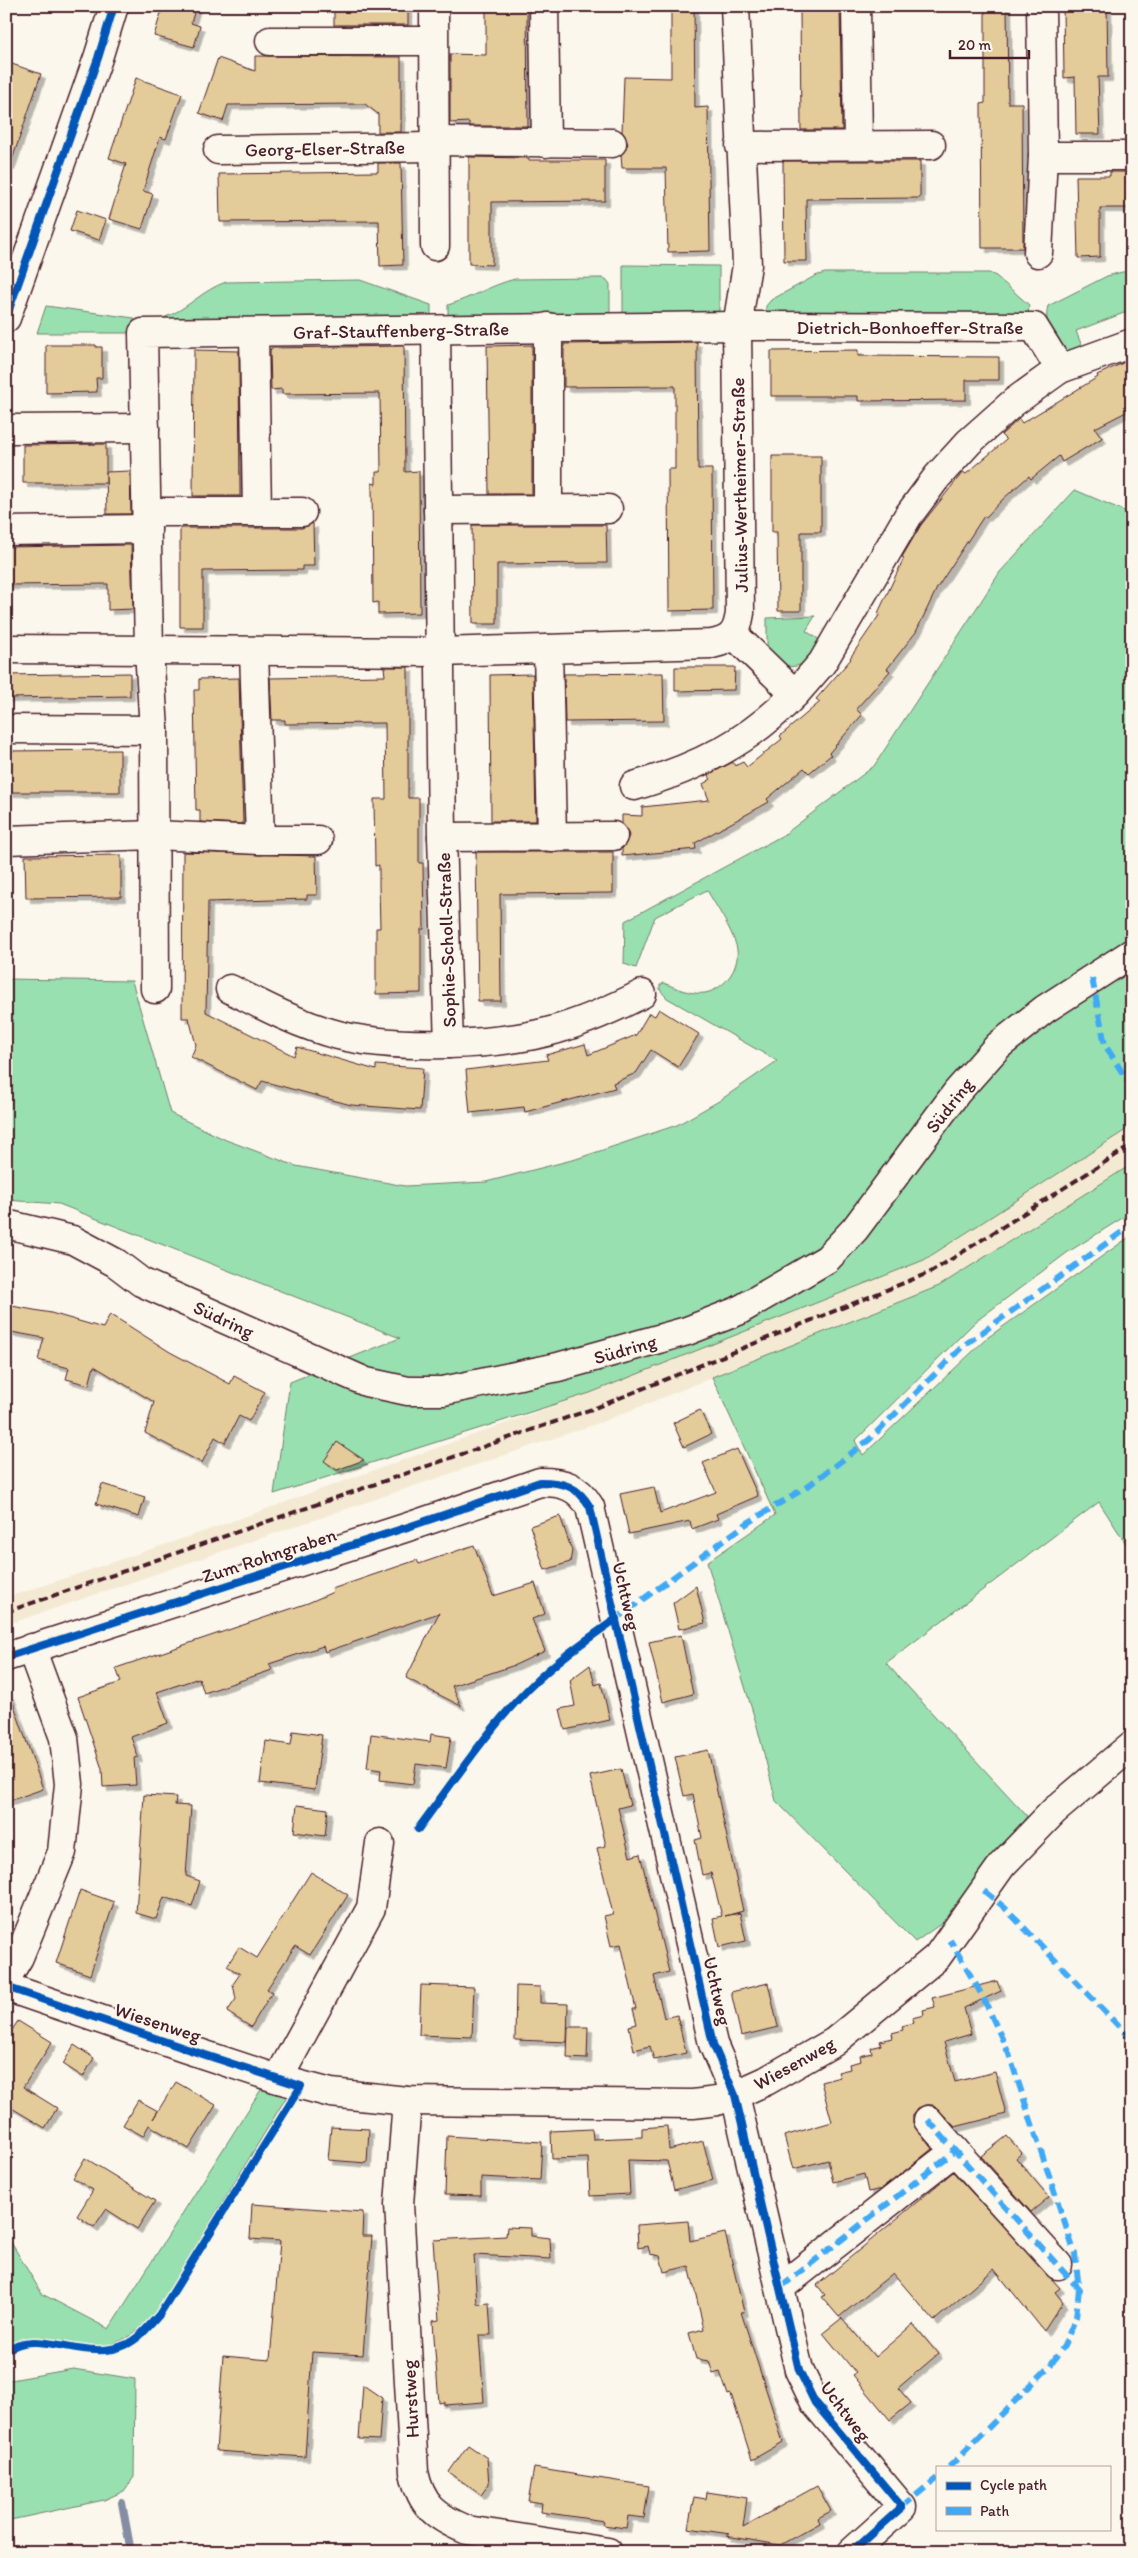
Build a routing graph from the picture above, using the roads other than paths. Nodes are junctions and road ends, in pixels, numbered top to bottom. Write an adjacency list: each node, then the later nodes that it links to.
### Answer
1 (114, 6): 20 (street)
2 (434, 6): 8 (street, Georg-Elser-Straße)
3 (544, 6): 9 (street)
4 (736, 6): 14 (street, Julius-Wertheimer-Straße)
5 (856, 6): 12 (street)
6 (1041, 6): 16 (street)
7 (270, 41): 8 (street)
8 (433, 41): 10 (street, Georg-Elser-Straße)
9 (546, 143): 10 (street, Georg-Elser-Straße); 11 (street, Georg-Elser-Straße)
10 (433, 144): 15 (street, Georg-Elser-Straße); 18 (street, Georg-Elser-Straße)
11 (612, 144)
12 (858, 144): 13 (street); 14 (street)
13 (931, 145)
14 (740, 146): 22 (street, Julius-Wertheimer-Straße)
15 (218, 150)
16 (1043, 156): 17 (street); 19 (street)
17 (1132, 156)
18 (435, 246)
19 (1038, 253)
20 (13, 276): 21 (street)
21 (6, 318)
22 (737, 326): 23 (street, Graf-Stauffenberg-Straße); 27 (street, Dietrich-Bonhoeffer-Straße); 37 (street, Julius-Wertheimer-Straße)
23 (548, 327): 24 (street, Graf-Stauffenberg-Straße); 30 (street)
24 (436, 330): 25 (street, Graf-Stauffenberg-Straße); 32 (street, Sophie-Scholl-Straße)
25 (254, 333): 28 (street, Graf-Stauffenberg-Straße); 33 (street)
26 (1132, 343): 27 (street)
27 (1060, 369): 43 (street)
28 (145, 428): 29 (street); 35 (street, Graf-Stauffenberg-Straße)
29 (12, 429)
30 (548, 509): 31 (street); 32 (street)
31 (608, 509)
32 (438, 510): 42 (street, Sophie-Scholl-Straße)
33 (257, 512): 34 (street); 35 (street)
34 (302, 512)
35 (147, 520): 36 (street); 40 (street, Graf-Stauffenberg-Straße)
36 (6, 531)
37 (734, 635): 39 (street); 43 (street)
38 (6, 649): 40 (street)
39 (548, 649): 42 (street); 50 (street)
40 (148, 650): 41 (street); 45 (street, Graf-Stauffenberg-Straße)
41 (254, 651): 42 (street); 52 (street)
42 (439, 652): 49 (street, Sophie-Scholl-Straße)
43 (794, 694): 46 (street)
44 (6, 729): 45 (street)
45 (154, 730): 47 (street, Graf-Stauffenberg-Straße)
46 (634, 786)
47 (155, 835): 51 (street); 52 (street); 55 (street, Graf-Stauffenberg-Straße)
48 (613, 836): 50 (street, Sophie-Scholl-Straße)
49 (442, 837): 50 (street, Sophie-Scholl-Straße); 58 (street, Sophie-Scholl-Straße)
50 (552, 837)
51 (6, 840)
52 (260, 840): 53 (street)
53 (318, 840)
54 (1132, 953): 59 (street, Südring)
55 (155, 989)
56 (230, 989): 58 (street, Sophie-Scholl-Straße)
57 (642, 994): 58 (street, Sophie-Scholl-Straße)
58 (449, 1044)
59 (6, 1224)
60 (540, 1482): 61 (street, Zum Rohngraben); 67 (street, Uchtweg)
61 (19, 1653): 64 (street)
62 (1132, 1745): 67 (street, Wiesenweg)
63 (380, 1843): 66 (street)
64 (6, 1979)
65 (6, 1987): 66 (street, Wiesenweg)
66 (278, 2079): 68 (street, Wiesenweg)
67 (735, 2095): 68 (street, Wiesenweg); 72 (street, Uchtweg)
68 (407, 2101): 73 (street, Hurstweg)
69 (928, 2120): 70 (street)
70 (956, 2151): 71 (street); 72 (street)
71 (1058, 2265)
72 (781, 2287): 74 (street, Uchtweg)
73 (608, 2552)
74 (852, 2552)

